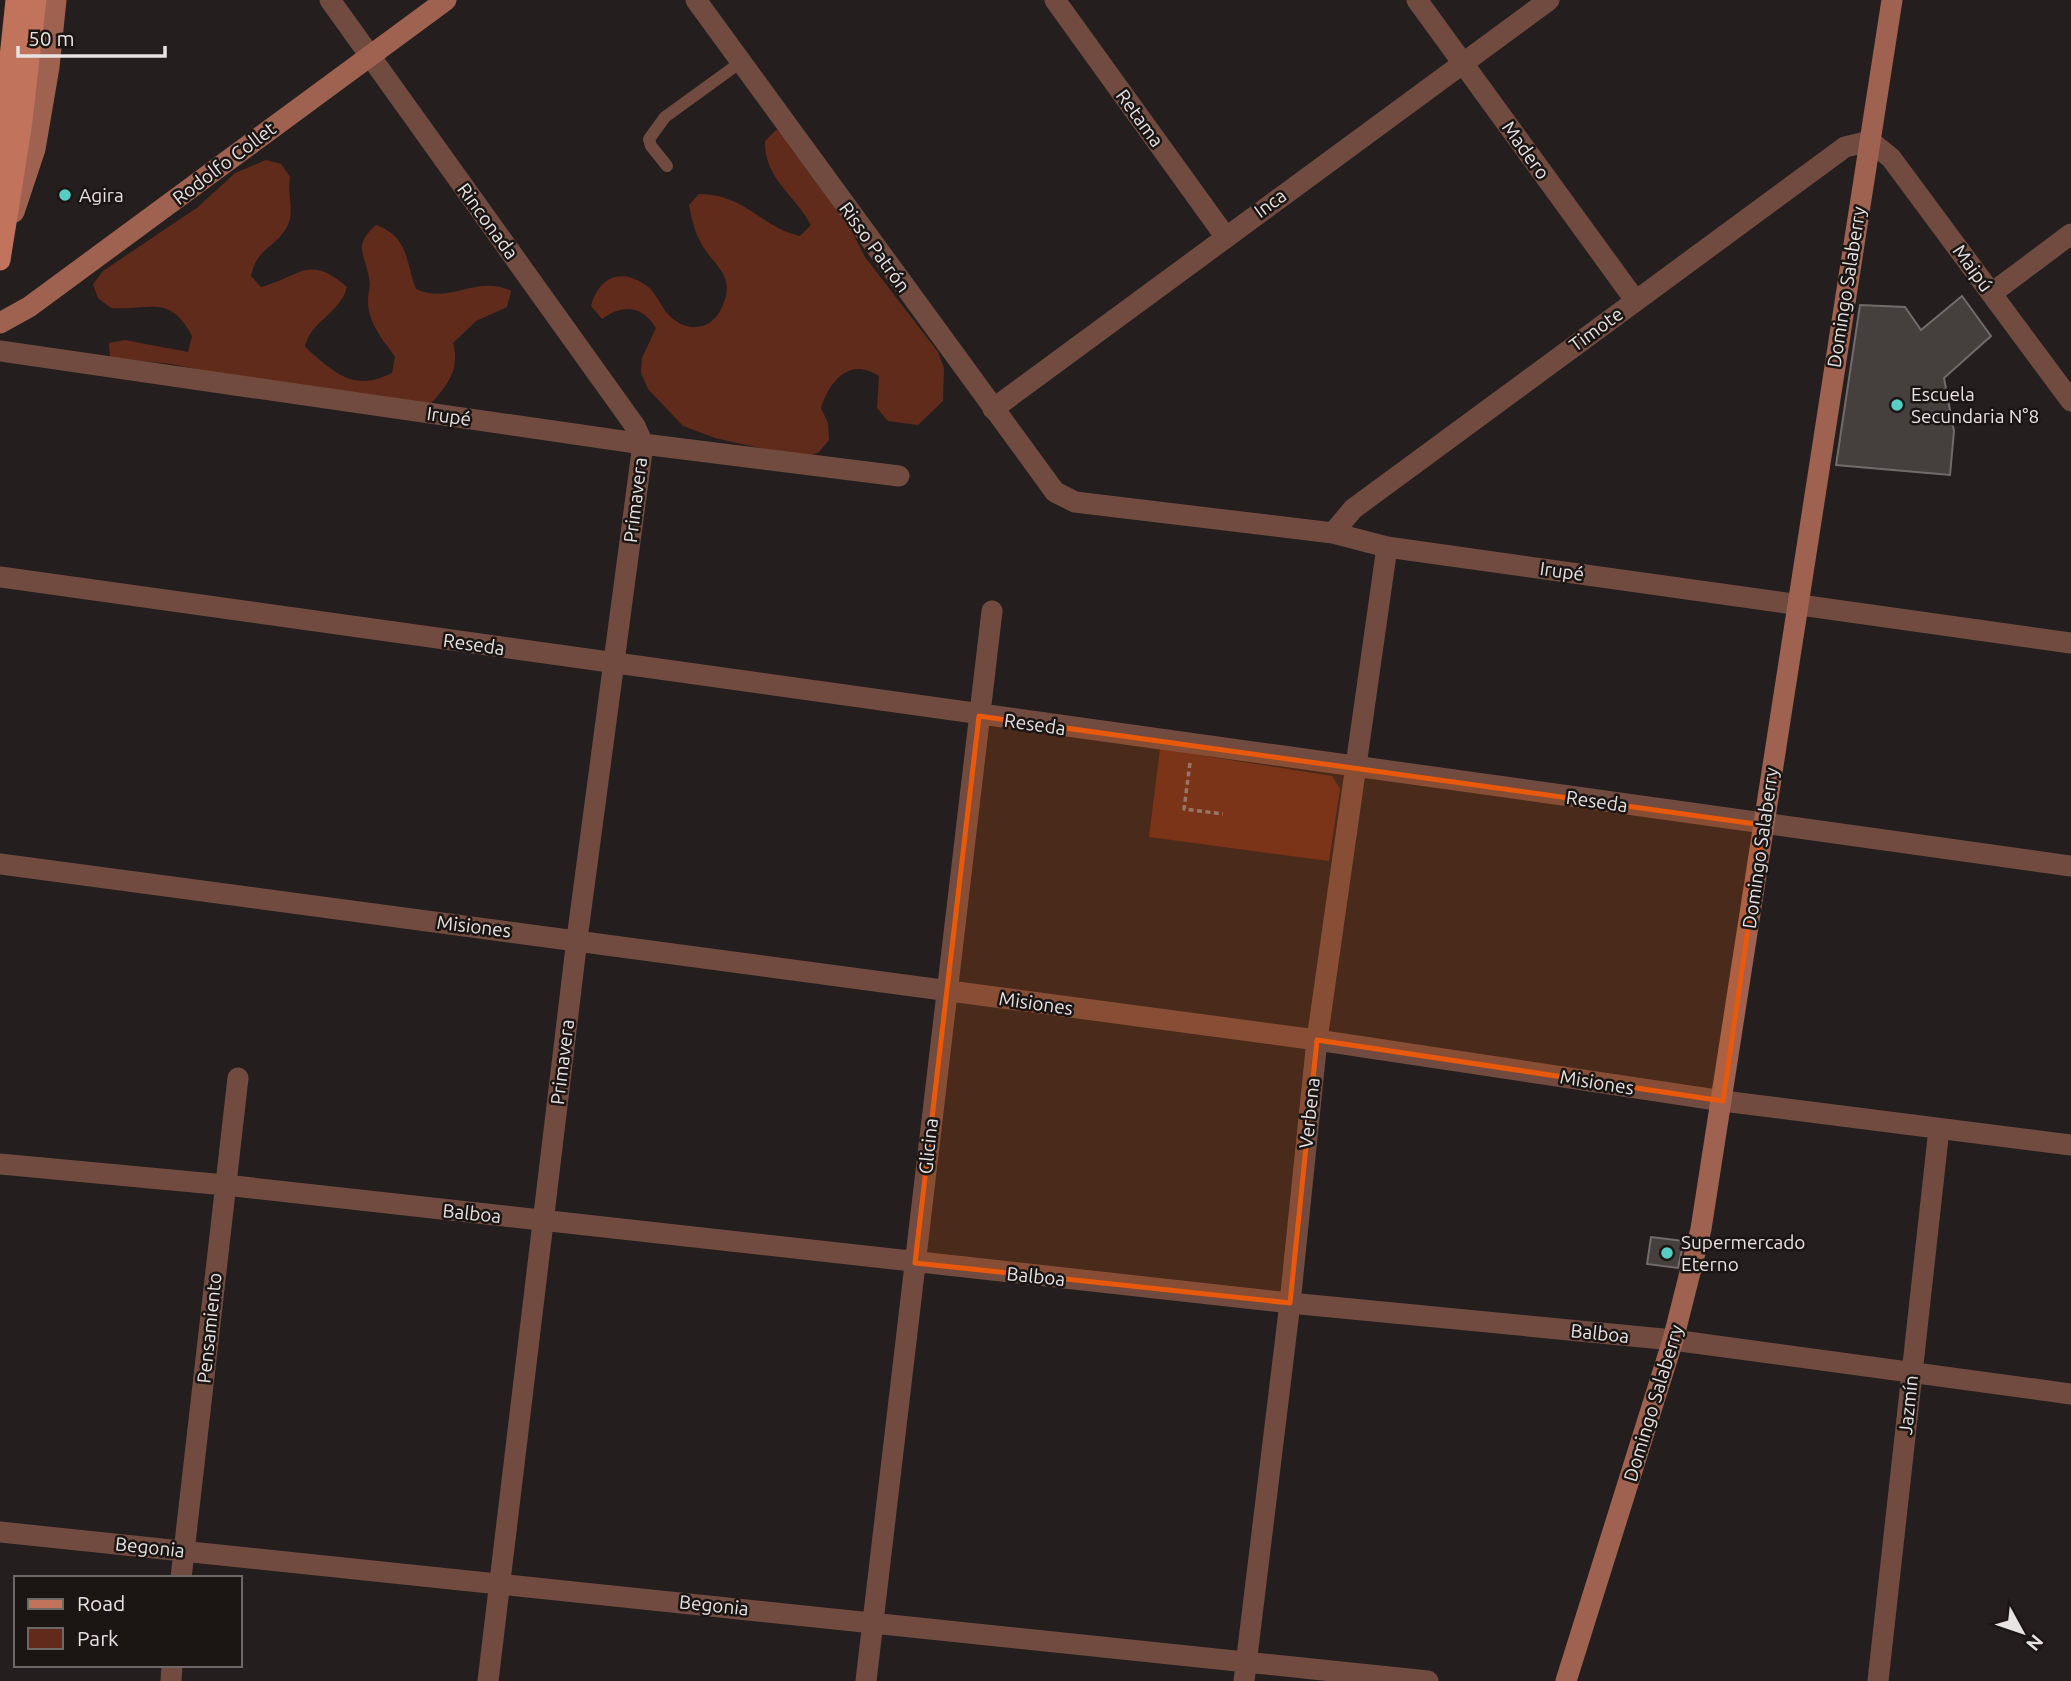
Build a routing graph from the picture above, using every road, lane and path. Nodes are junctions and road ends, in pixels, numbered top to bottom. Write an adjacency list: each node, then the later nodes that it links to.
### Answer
1 (16, 0): 14 (main road)
2 (36, 0): 19 (main road)
3 (56, 0): 19 (street)
4 (330, 0): 11 (street, Rinconada)
5 (446, 0): 11 (street, Rodolfo Collet)
6 (696, 0): 12 (street, Risso Patrón)
7 (1055, 0): 18 (street, Retama)
8 (1417, 0): 13 (street, Madero)
9 (1549, 0): 13 (street, Inca)
10 (1892, 0): 15 (street, Domingo Salaberry)
11 (370, 55): 22 (street, Rodolfo Collet); 26 (street, Rinconada)
12 (741, 62): 16 (lane); 25 (street, Risso Patrón)
13 (1463, 63): 18 (street, Inca); 21 (street, Madero)
14 (3, 66): 19 (main road)
15 (1870, 141): 20 (street, Maipú); 21 (street, Timote); 32 (street, Domingo Salaberry)
16 (667, 166)
17 (2071, 234): 20 (street)
18 (1225, 236): 25 (street, Inca)
19 (1, 255)
20 (1992, 293): 24 (street, Maipú)
21 (1635, 300): 29 (street, Timote)
22 (0, 323)
23 (0, 351): 26 (street, Irupé)
24 (2071, 401)
25 (993, 409): 28 (street, Risso Patrón)
26 (642, 444): 27 (street, Irupé); 35 (street, Primavera)
27 (899, 475)
28 (1055, 492): 29 (street, Irupé)
29 (1333, 533): 30 (street, Irupé)
30 (1387, 547): 32 (street, Irupé); 38 (street, Verbena)
31 (0, 577): 35 (street, Reseda)
32 (1796, 603): 34 (street, Irupé); 40 (street, Domingo Salaberry)
33 (992, 611): 36 (street, Glicina)
34 (2071, 643)
35 (614, 664): 36 (street, Reseda); 43 (street, Primavera)
36 (979, 716): 37 (street, Reseda); 44 (street, Glicina)
37 (1193, 745): 38 (street, Reseda); 39 (path)
38 (1355, 767): 40 (street, Reseda); 45 (street, Verbena)
39 (1223, 814)
40 (1763, 825): 42 (street, Reseda); 47 (street, Domingo Salaberry)
41 (0, 864): 43 (street, Misiones)
42 (2071, 866)
43 (577, 939): 44 (street, Misiones); 52 (street, Primavera)
44 (946, 991): 45 (street, Misiones); 53 (street, Glicina)
45 (1317, 1040): 47 (street, Misiones); 54 (street, Verbena)
46 (238, 1078): 51 (street, Pensamiento)
47 (1724, 1101): 48 (street, Misiones); 55 (street, Domingo Salaberry)
48 (1938, 1129): 49 (street, Misiones); 56 (street, Jazmín)
49 (2071, 1145)
50 (0, 1164): 51 (street, Balboa)
51 (225, 1185): 52 (street, Balboa); 59 (street, Pensamiento)
52 (542, 1221): 53 (street, Balboa); 61 (street, Primavera)
53 (915, 1262): 54 (street, Balboa); 62 (street, Glicina)
54 (1290, 1303): 55 (street, Balboa); 63 (street, Verbena)
55 (1673, 1340): 56 (street, Balboa); 67 (street, Domingo Salaberry)
56 (1911, 1373): 57 (street, Balboa); 68 (street, Jazmín)
57 (2071, 1394)
58 (0, 1532): 59 (street, Begonia)
59 (184, 1551): 60 (street, Pensamiento); 61 (street, Begonia)
60 (181, 1576)
61 (498, 1582): 62 (street, Begonia); 64 (street, Primavera)
62 (874, 1622): 63 (street, Begonia); 65 (street, Glicina)
63 (1245, 1672): 66 (street, Begonia)
64 (488, 1681)
65 (866, 1681)
66 (1428, 1681)
67 (1566, 1681)
68 (1878, 1681)

